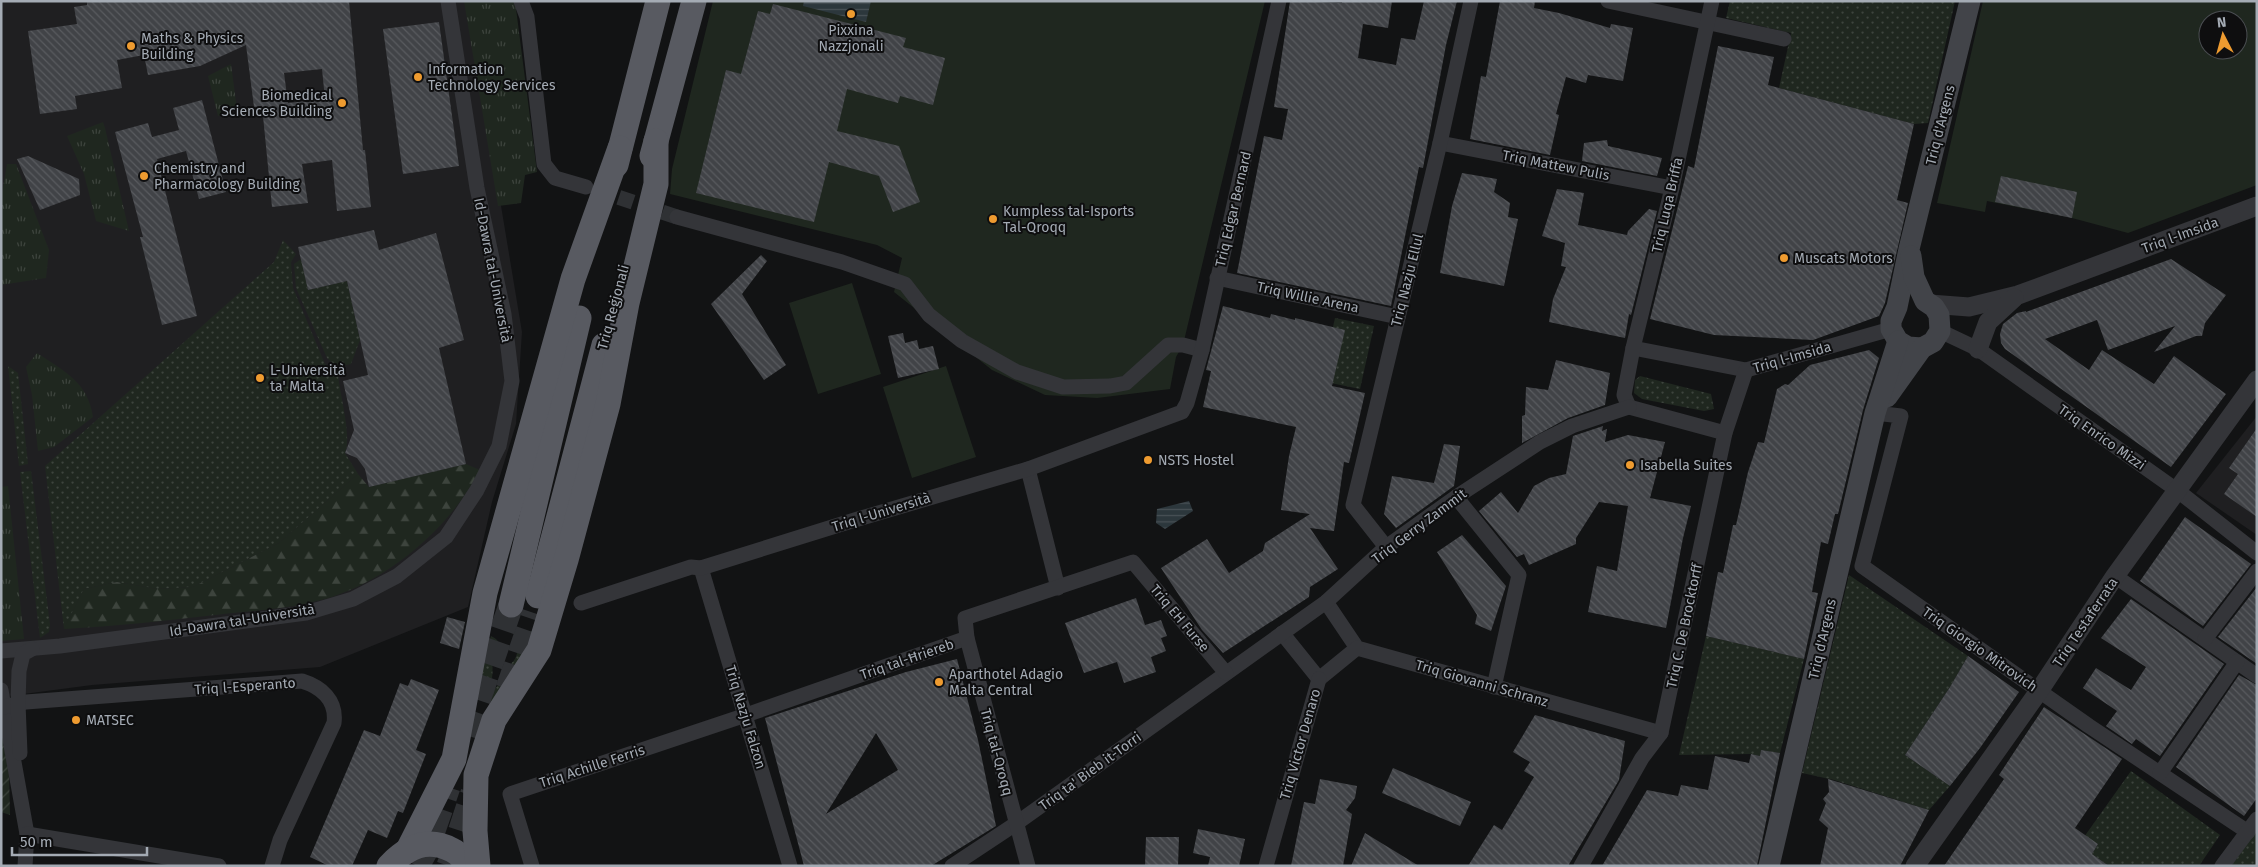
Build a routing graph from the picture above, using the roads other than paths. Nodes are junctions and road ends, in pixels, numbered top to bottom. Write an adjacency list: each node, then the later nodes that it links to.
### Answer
1 (448, 1): 55 (street, Id-Dawra tal-Università)
2 (521, 1): 15 (street)
3 (658, 1): 14 (highway, Triq Reġjonali)
4 (694, 1): 12 (highway, Triq Reġjonali)
5 (1279, 1): 20 (street, Triq Edgar Bernard)
6 (1471, 1): 13 (street, Triq Nazju Ellul)
7 (1608, 1): 10 (street)
8 (1712, 1): 10 (street, Triq Luqa Briffa)
9 (1970, 1): 19 (main road, Triq d'Argens)
10 (1707, 23): 11 (street); 16 (street, Triq Luqa Briffa)
11 (1784, 40)
12 (656, 141): 50 (highway, Triq Reġjonali); 78 (highway)
13 (1440, 143): 16 (street, Triq Mattew Pulis); 24 (street, Triq Nazju Ellul)
14 (620, 148): 49 (highway, Triq Reġjonali); 72 (highway)
15 (586, 187)
16 (1672, 188): 27 (street, Triq Luqa Briffa)
17 (2256, 207): 21 (street, Triq l-Imsida)
18 (677, 217): 30 (street)
19 (1909, 249): 22 (main road, Triq d'Argens); 23 (main road, Triq d'Argens)
20 (1217, 278): 24 (street, Triq Willie Arena); 30 (street, Triq Edgar Bernard)
21 (2018, 295): 22 (street, Triq l-Imsida); 29 (street, Triq l-Imsida)
22 (1928, 302): 23 (main road); 25 (main road, Triq d'Argens)
23 (1897, 307): 26 (main road, Triq d'Argens)
24 (1398, 317): 40 (street, Triq Nazju Ellul)
25 (1940, 331): 28 (main road, Triq d'Argens); 29 (street, Triq Enrico Mizzi)
26 (1895, 335): 28 (main road); 31 (street, Triq l-Imsida); 34 (main road, Triq d'Argens)
27 (1633, 348): 31 (street, Triq l-Imsida); 33 (street, Triq Luqa Briffa)
28 (1922, 348): 34 (main road, Triq d'Argens)
29 (1978, 349): 38 (street, Triq Enrico Mizzi)
30 (1202, 350): 35 (street, Triq Edgar Bernard)
31 (1746, 370): 36 (street, Triq C. De Brocktorff)
32 (2257, 380): 38 (street, Triq Testaferrata)
33 (1629, 407): 36 (street); 39 (street, Triq Gerry Zammit)
34 (1875, 412): 63 (street, Triq Giorgio Mitrovich); 85 (main road, Triq d'Argens)
35 (1179, 414): 37 (street, Triq l-Università)
36 (1726, 433): 66 (street, Triq C. De Brocktorff)
37 (1028, 469): 43 (street, Triq l-Università); 46 (street)
38 (2178, 491): 41 (street, Triq Enrico Mizzi); 45 (street, Triq Testaferrata)
39 (1456, 497): 40 (street, Triq Gerry Zammit); 61 (street)
40 (1386, 547): 47 (street, Triq Gerry Zammit)
41 (2257, 553)
42 (1133, 562): 46 (street, Triq tal-Ħriereb); 58 (street, Triq EH Furse)
43 (701, 568): 48 (street, Triq l-Università); 65 (street, Triq Nazju Falzon)
44 (2257, 571): 53 (street)
45 (2115, 576): 53 (street); 63 (street, Triq Testaferrata)
46 (1058, 588): 52 (street, Triq tal-Ħriereb)
47 (1326, 602): 51 (street, Triq Gerry Zammit); 54 (street)
48 (581, 603)
49 (511, 605)
50 (534, 613)
51 (1282, 633): 58 (street, Triq Gerry Zammit); 60 (street, Triq Victor Denaro)
52 (967, 638): 65 (street, Triq tal-Ħriereb); 69 (street, Triq tal-Qroqq)
53 (2205, 639): 57 (street)
54 (1357, 648): 60 (street); 61 (street, Triq Giovanni Schranz)
55 (32, 649): 56 (street, Id-Dawra tal-Università); 64 (street)
56 (1, 651)
57 (2237, 662): 59 (street); 67 (street)
58 (1226, 673): 69 (street, Triq ta' Bieb it-Torri)
59 (2257, 676)
60 (1319, 679): 83 (street, Triq Victor Denaro)
61 (1494, 687): 66 (street, Triq Giovanni Schranz)
62 (1, 690): 64 (street)
63 (2039, 691): 67 (street, Triq Giorgio Mitrovich); 86 (street, Triq Testaferrata)
64 (11, 705): 70 (street); 75 (street, Triq l-Esperanto)
65 (746, 715): 79 (street, Triq Achille Ferris); 80 (street, Triq Nazju Falzon)
66 (1661, 733): 84 (street, Triq C. De Brocktorff)
67 (2160, 773): 71 (street, Triq Giorgio Mitrovich)
68 (2257, 818): 71 (street)
69 (1016, 823): 81 (street, Triq ta' Bieb it-Torri); 82 (street, Triq tal-Qroqq)
70 (25, 826): 73 (street); 74 (street)
71 (2248, 832): 87 (street)
72 (409, 848): 76 (highway); 77 (highway)
73 (25, 866)
74 (219, 866)
75 (272, 866)
76 (389, 866)
77 (470, 866)
78 (478, 866)
79 (532, 866)
80 (790, 866)
81 (952, 866)
82 (1028, 866)
83 (1266, 866)
84 (1581, 866)
85 (1769, 866)
86 (1914, 866)
87 (2222, 866)

